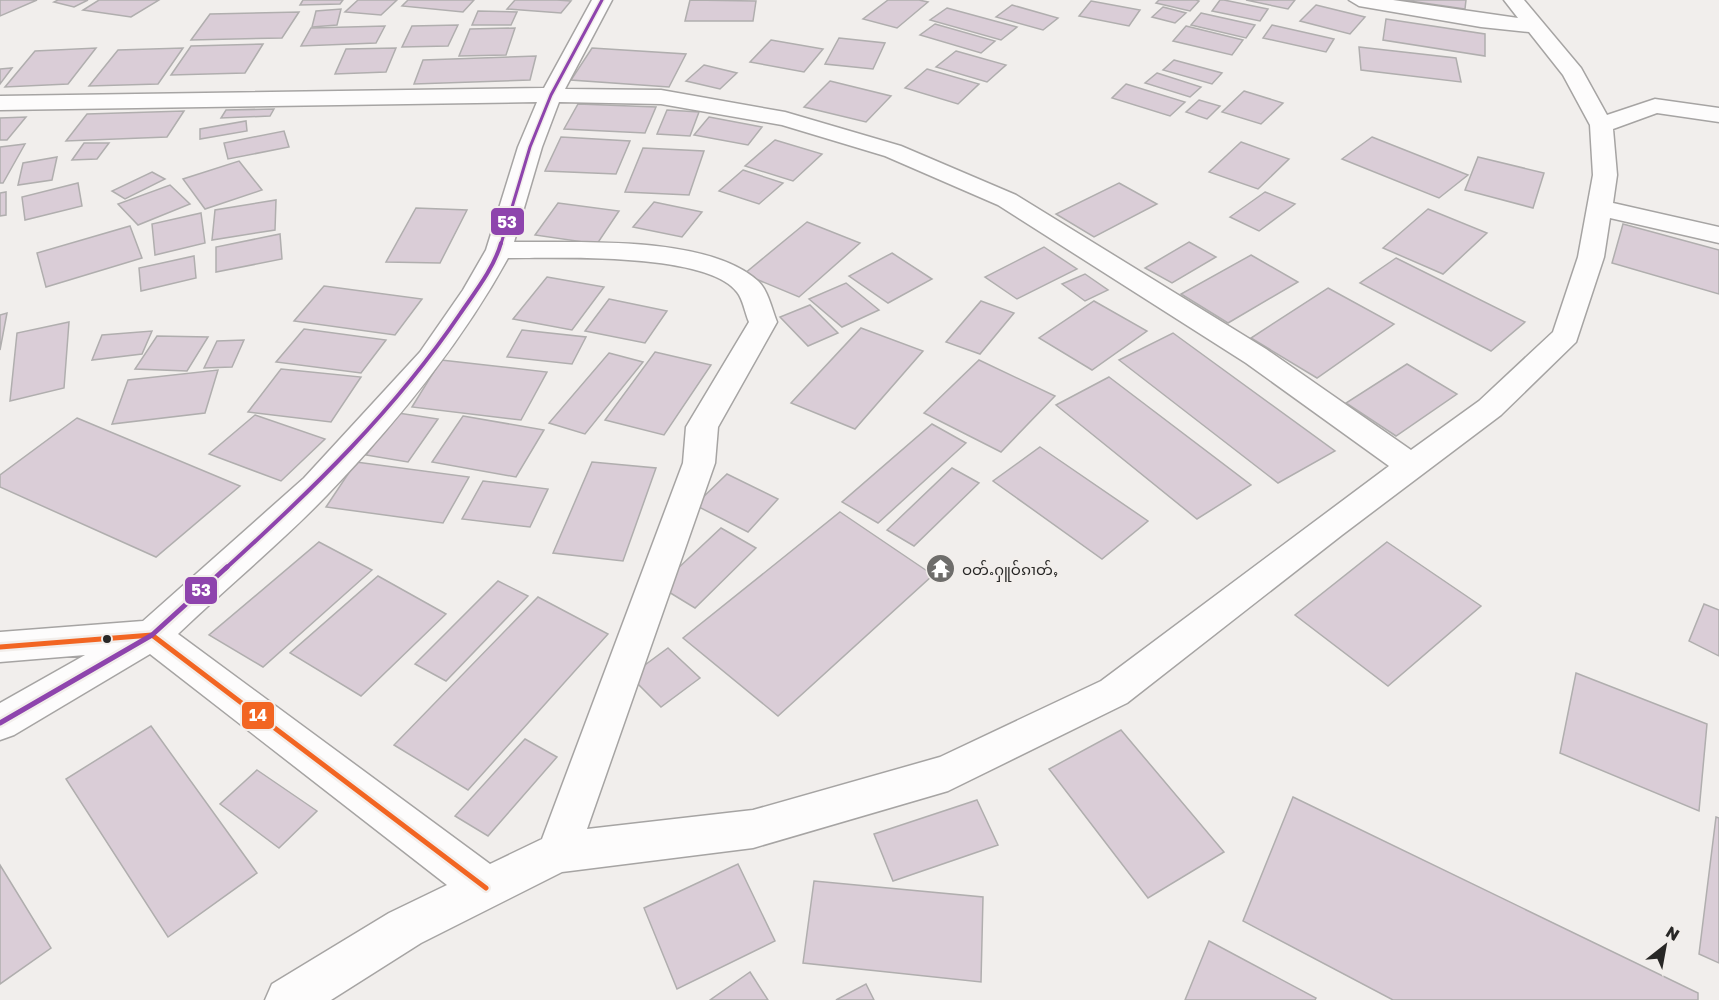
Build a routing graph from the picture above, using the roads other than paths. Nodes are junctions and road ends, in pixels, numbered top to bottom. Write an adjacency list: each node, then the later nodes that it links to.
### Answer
1 (602, 0): 4 (street)
2 (1359, 0): 3 (street)
3 (1524, 13): 7 (street)
4 (552, 95): 5 (street); 10 (street); 11 (street)
5 (0, 103)
6 (1719, 115): 7 (street)
7 (1600, 125): 8 (street)
8 (1599, 208): 9 (street); 11 (street)
9 (1719, 235)
10 (499, 250): 12 (street); 15 (street)
11 (1412, 466): 15 (street)
12 (152, 635): 13 (street); 14 (street); 16 (street)
13 (0, 647)
14 (0, 723)
15 (558, 853): 16 (street)
16 (486, 888): 17 (street)
17 (288, 1000)

